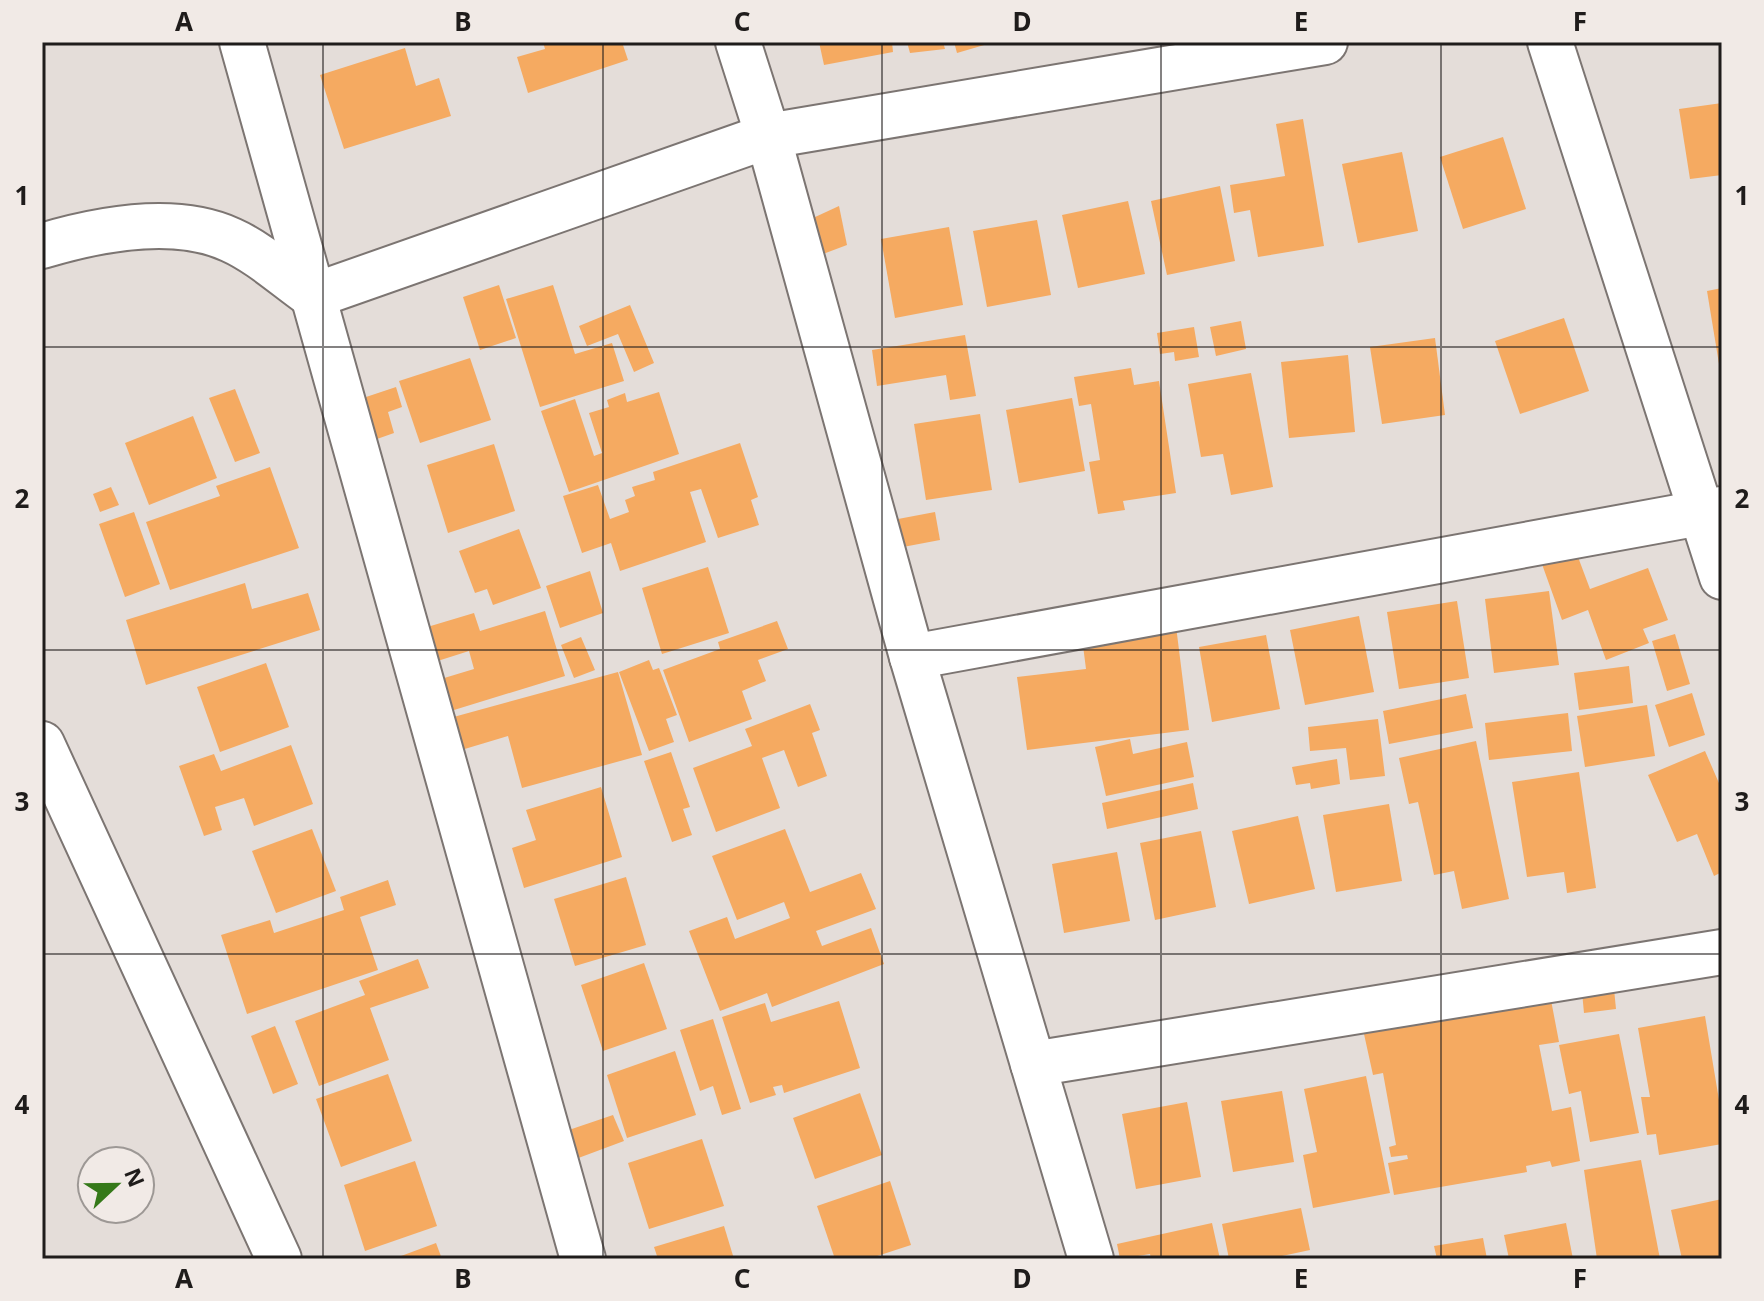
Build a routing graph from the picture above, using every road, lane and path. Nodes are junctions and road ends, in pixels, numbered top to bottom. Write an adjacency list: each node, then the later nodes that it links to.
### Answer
1 (242, 42): 8 (street)
2 (738, 42): 6 (street)
3 (1325, 42): 5 (street)
4 (1550, 42): 9 (street)
5 (1208, 51): 6 (street)
6 (768, 136): 8 (street); 11 (street)
7 (42, 246): 8 (street)
8 (313, 296): 16 (street)
9 (1711, 511): 10 (street); 11 (street)
10 (1722, 577)
11 (912, 657): 14 (street)
12 (42, 744): 15 (street)
13 (1722, 952): 14 (street)
14 (1033, 1064): 17 (street)
15 (271, 1257)
16 (583, 1259)
17 (1091, 1259)

